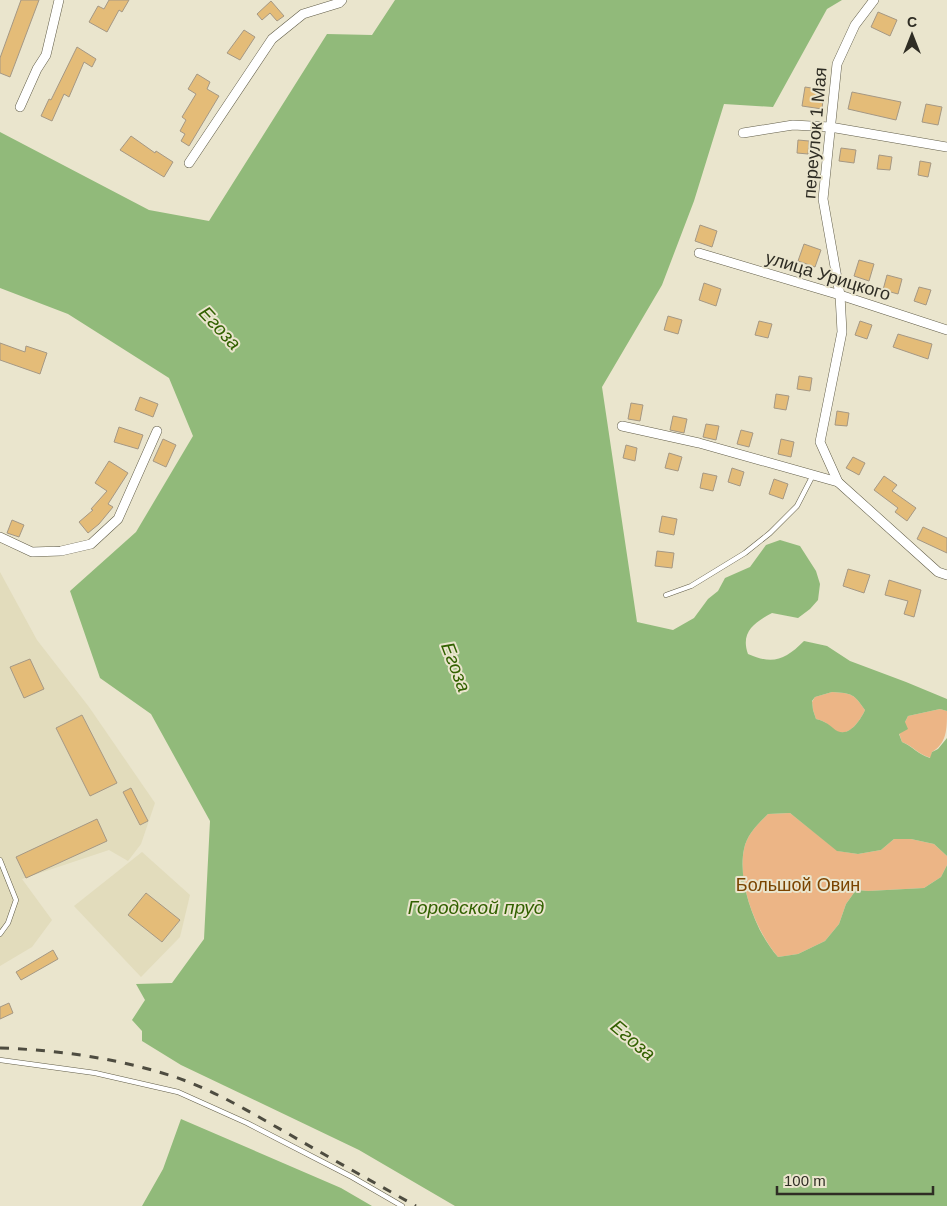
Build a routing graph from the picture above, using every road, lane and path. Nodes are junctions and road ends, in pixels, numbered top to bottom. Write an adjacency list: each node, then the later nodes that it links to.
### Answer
1 (59, 0): 4 (street)
2 (342, 0): 8 (street)
3 (874, 0): 5 (street, переулок 1 Мая)
4 (20, 107)
5 (830, 127): 6 (street); 7 (street); 10 (street, переулок 1 Мая)
6 (743, 134)
7 (947, 147)
8 (189, 163)
9 (699, 253): 10 (street, улица Урицкого)
10 (840, 295): 11 (street, улица Урицкого); 15 (street, переулок 1 Мая)
11 (947, 330)
12 (622, 426): 14 (street)
13 (157, 431): 16 (street)
14 (813, 475): 15 (street); 18 (lane)
15 (838, 482): 17 (street)
16 (0, 537)
17 (947, 575)
18 (666, 595)
19 (0, 861): 20 (lane)
20 (0, 934)
21 (0, 1060): 22 (lane)
22 (402, 1206)

